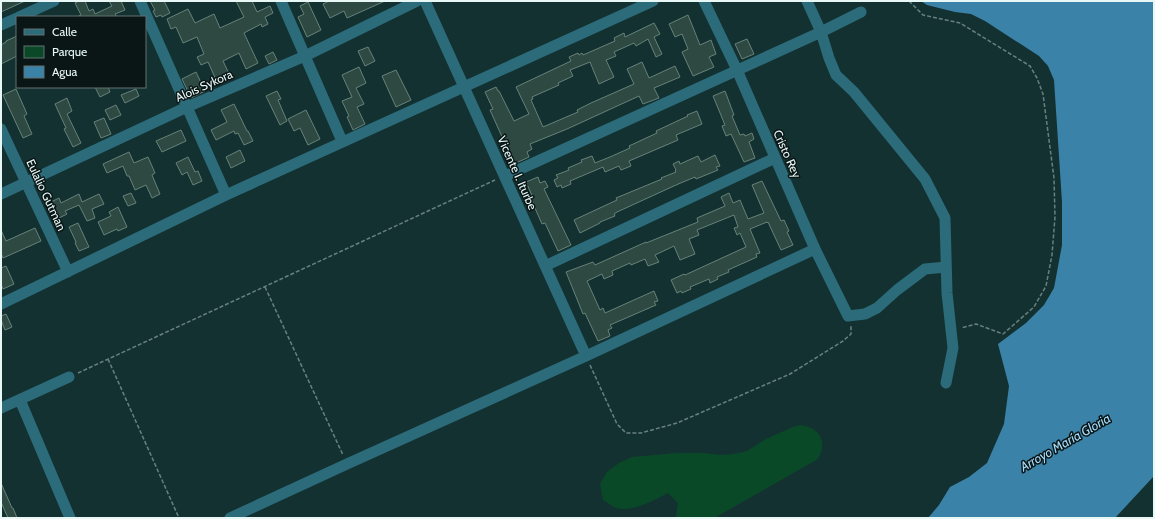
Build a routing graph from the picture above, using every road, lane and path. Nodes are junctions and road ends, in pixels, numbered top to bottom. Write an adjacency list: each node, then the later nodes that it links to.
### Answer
1 (54, 1): 11 (street)
2 (140, 1): 18 (street)
3 (281, 1): 15 (street)
4 (417, 1): 15 (street, Alois Sykora)
5 (425, 1): 17 (street, Vicente I. Iturbe)
6 (653, 1): 17 (street)
7 (704, 1): 16 (street, Cristo Rey)
8 (807, 1): 14 (street)
9 (909, 1): 33 (path)
10 (861, 12): 14 (street)
11 (20, 16)
12 (16, 18): 13 (street)
13 (1, 25)
14 (821, 32): 16 (street); 28 (street)
15 (305, 56): 18 (street, Alois Sykora); 20 (street)
16 (737, 70): 21 (street, Cristo Rey); 22 (street)
17 (464, 86): 20 (street); 22 (street, Vicente I. Iturbe)
18 (187, 107): 23 (street, Alois Sykora); 25 (street)
19 (1, 129): 23 (street, Eulalio Gutman)
20 (342, 142): 25 (street)
21 (775, 158): 26 (street, Cristo Rey); 27 (street)
22 (505, 176): 27 (street, Vicente I. Iturbe); 30 (path)
23 (26, 182): 24 (street, Alois Sykora); 29 (street, Eulalio Gutman)
24 (1, 194)
25 (226, 195): 29 (street)
26 (815, 249): 32 (street, Cristo Rey); 34 (street)
27 (545, 266): 34 (street, Vicente I. Iturbe)
28 (946, 267): 32 (street); 33 (street)
29 (68, 272): 31 (street)
30 (265, 286): 35 (path); 40 (path)
31 (1, 304)
32 (848, 316): 34 (path)
33 (951, 330): 37 (street)
34 (586, 356): 40 (street)
35 (108, 359): 36 (path); 42 (path)
36 (68, 377): 38 (street)
37 (946, 383)
38 (20, 400): 39 (street); 41 (street)
39 (1, 408)
40 (347, 464): 43 (street)
41 (70, 518)
42 (179, 518)
43 (230, 518)

